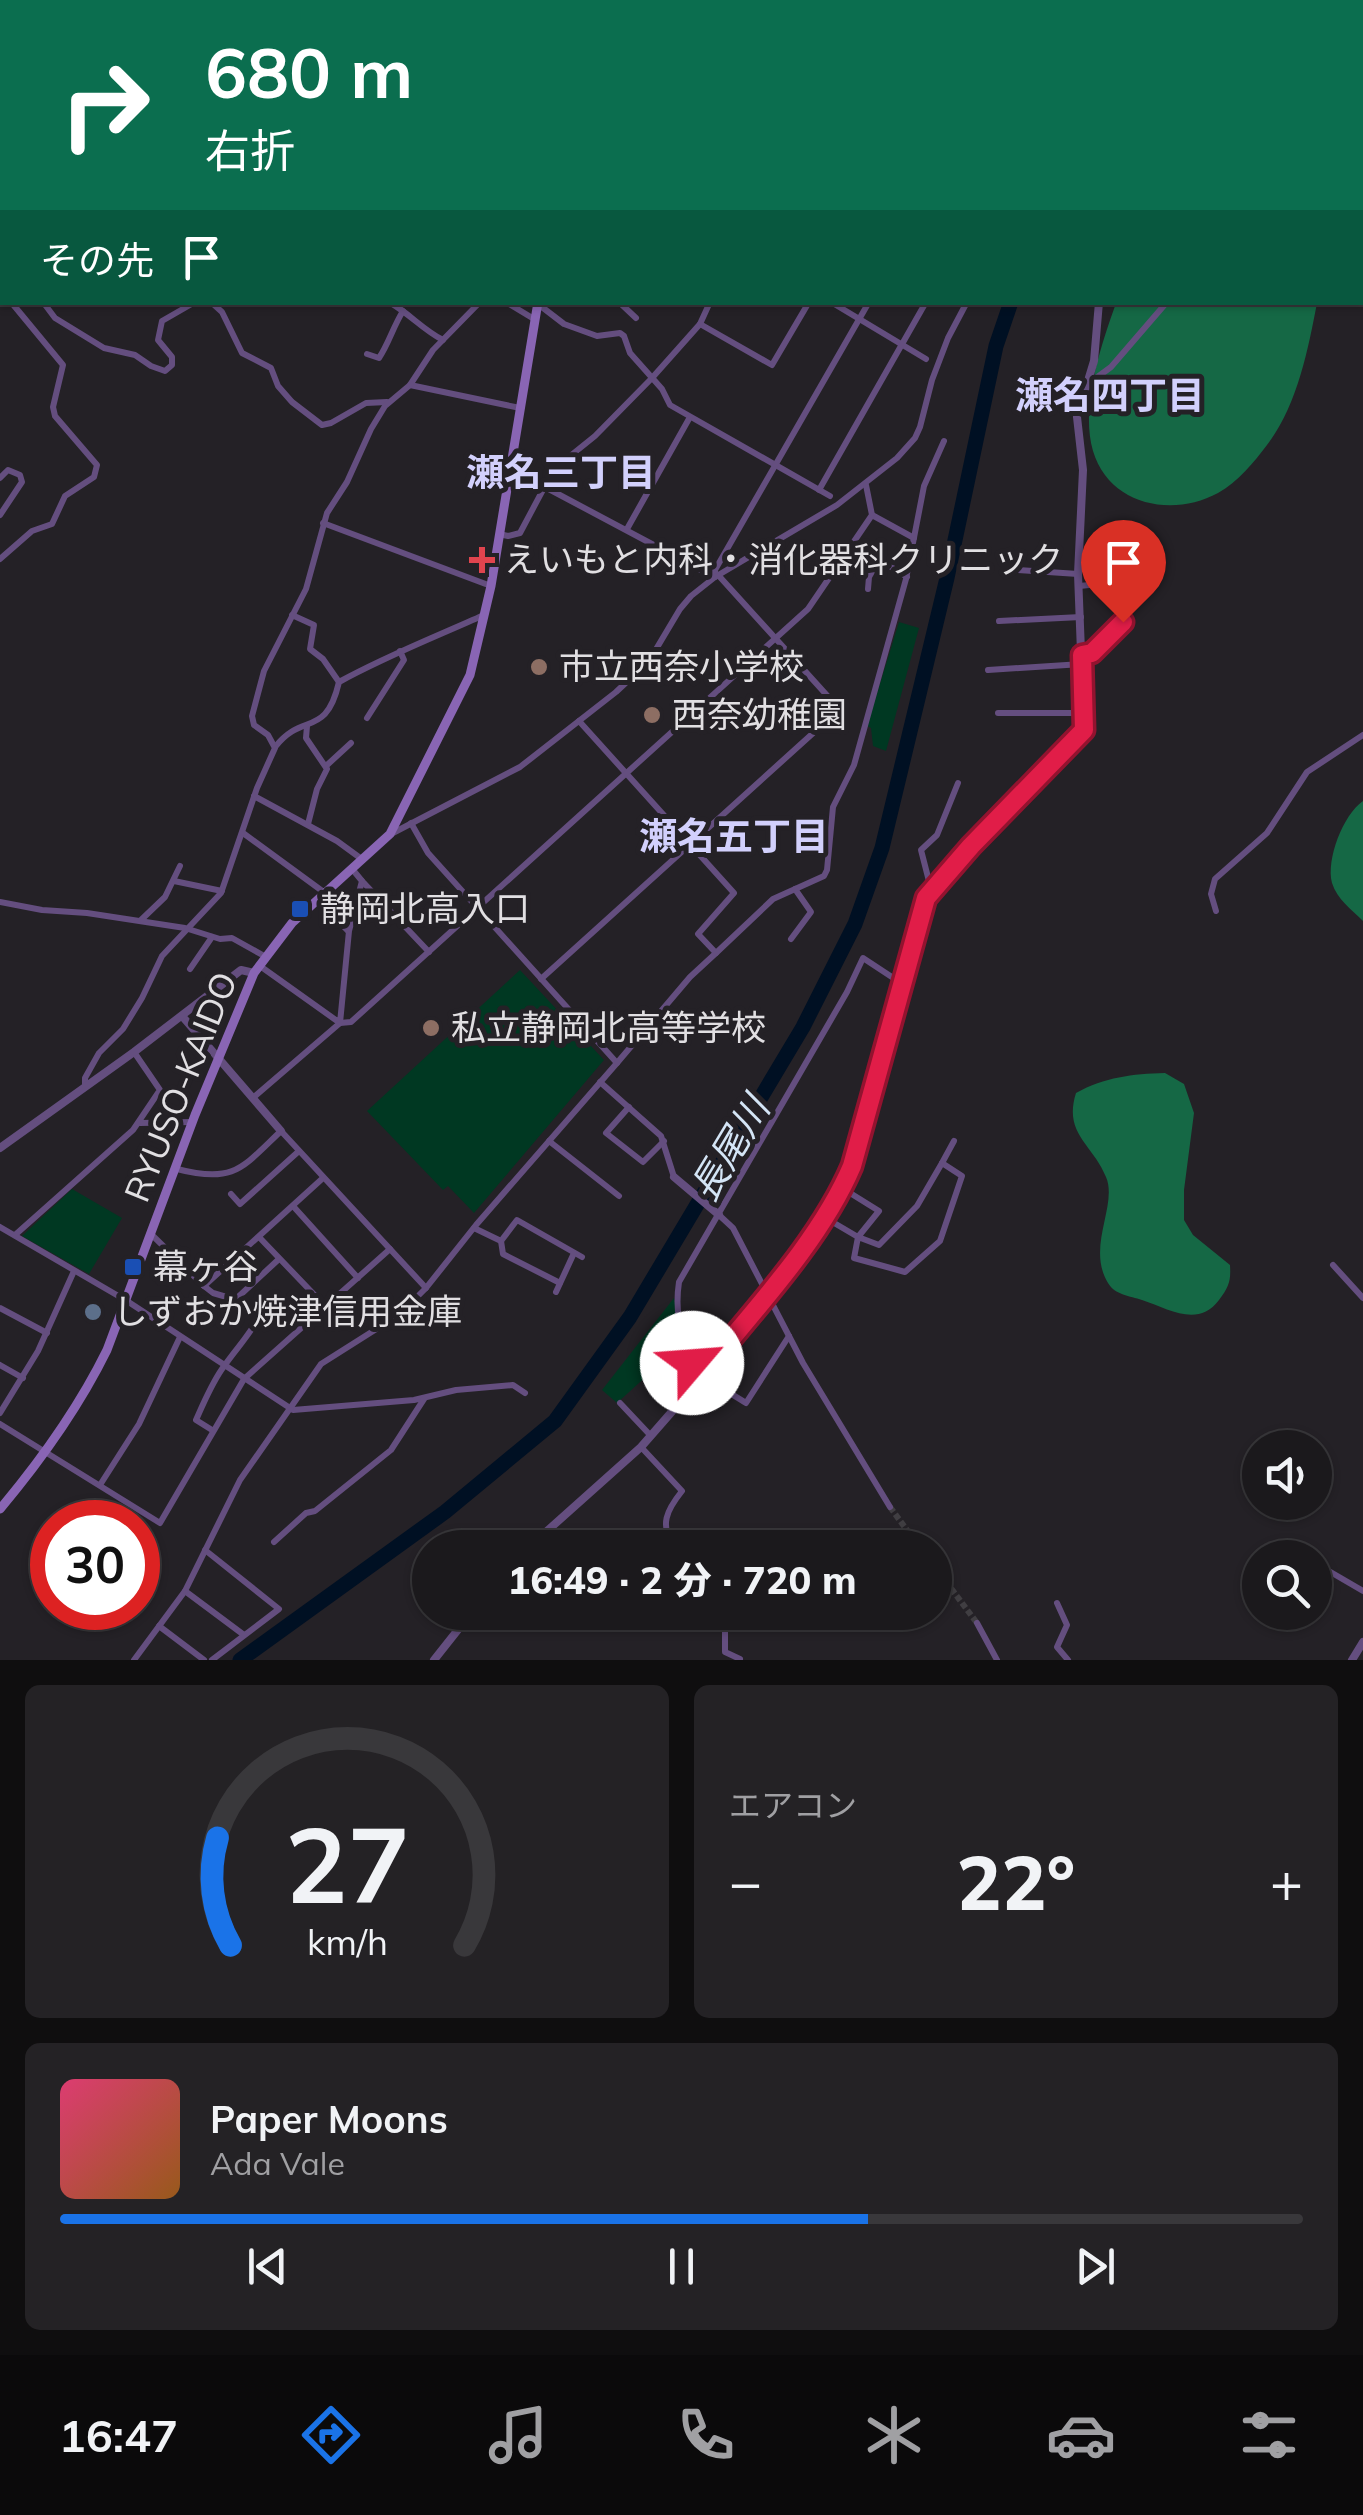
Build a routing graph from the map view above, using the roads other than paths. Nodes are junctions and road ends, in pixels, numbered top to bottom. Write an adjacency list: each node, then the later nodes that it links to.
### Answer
1 (14, 305): 49 (street)
2 (45, 305): 3 (street)
3 (190, 305)
4 (214, 305): 31 (street)
5 (393, 305): 19 (street)
6 (477, 305): 24 (street)
7 (511, 305): 20 (street)
8 (537, 305): 20 (main road, RYUSO-KAIDO)
9 (540, 305): 28 (street)
10 (622, 305): 21 (street)
11 (709, 305): 23 (street)
12 (807, 305): 23 (street)
13 (835, 305): 22 (street)
14 (867, 305): 22 (street)
15 (924, 305): 25 (street)
16 (965, 305): 39 (street)
17 (1099, 305): 29 (street)
18 (1164, 305): 29 (street)
19 (403, 311): 24 (street); 26 (street)
20 (534, 318): 32 (main road, RYUSO-KAIDO)
21 (636, 318)
22 (858, 321): 25 (street); 35 (street)
23 (700, 324): 28 (street)
24 (443, 340): 30 (street)
25 (902, 346): 27 (street); 40 (street)
26 (367, 354)
27 (926, 360)
28 (652, 378): 33 (street); 38 (street)
29 (1088, 384): 52 (street)
30 (410, 385): 31 (street); 32 (street)
31 (394, 400): 44 (street)
32 (520, 408): 36 (main road, RYUSO-KAIDO)
33 (690, 417): 35 (street); 45 (street)
34 (944, 441): 47 (street)
35 (775, 466): 40 (street); 53 (street)
36 (511, 469): 38 (street); 46 (main road, RYUSO-KAIDO)
37 (0, 478): 42 (street)
38 (544, 485): 45 (street); 46 (street)
39 (866, 485): 43 (street); 53 (street)
40 (819, 490): 41 (street)
41 (830, 496)
42 (0, 515)
43 (872, 515): 47 (street); 48 (street)
44 (323, 523): 55 (street); 58 (street)
45 (627, 529): 53 (street)
46 (498, 534): 55 (main road, RYUSO-KAIDO)
47 (914, 538): 54 (street)
48 (854, 544): 50 (street); 62 (street)
49 (0, 559)
50 (878, 561): 54 (street); 57 (street)
51 (1018, 570): 52 (street)
52 (1078, 574): 56 (street)
53 (717, 577): 62 (street); 70 (street)
54 (907, 577): 89 (street)
55 (491, 586): 59 (main road, RYUSO-KAIDO)
56 (1079, 586): 60 (street); 64 (street)
57 (868, 590)
58 (292, 615): 66 (street); 74 (street)
59 (486, 615): 63 (street); 82 (main road, RYUSO-KAIDO)
60 (1081, 617): 61 (street); 64 (street)
61 (999, 621)
62 (774, 638): 76 (street); 83 (street)
63 (400, 651): 66 (street); 69 (street)
64 (1083, 659): 65 (street); 68 (street)
65 (988, 670)
66 (339, 682): 71 (street)
67 (998, 713): 68 (street)
68 (1086, 713): 90 (street)
69 (367, 718)
70 (579, 721): 76 (street); 80 (street)
71 (307, 726): 74 (street); 75 (street)
72 (1363, 735): 95 (street)
73 (351, 744): 75 (street)
74 (275, 748): 78 (street)
75 (326, 766): 79 (street)
76 (625, 774): 83 (street); 94 (street)
77 (958, 784): 90 (street)
78 (254, 796): 79 (street); 81 (street)
79 (308, 824): 84 (street)
80 (411, 824): 82 (street); 94 (street)
81 (243, 833): 91 (street); 92 (street)
82 (390, 834): 84 (main road, RYUSO-KAIDO)
83 (690, 845): 102 (street); 105 (street)
84 (363, 860): 86 (main road, RYUSO-KAIDO)
85 (180, 866): 88 (street)
86 (353, 870): 87 (street); 92 (main road, RYUSO-KAIDO)
87 (362, 880): 98 (street); 101 (street)
88 (174, 881): 91 (street); 96 (street)
89 (794, 890): 100 (street); 102 (street)
90 (931, 890): 106 (street)
91 (222, 891): 97 (street)
92 (322, 897): 98 (street); 103 (main road, RYUSO-KAIDO)
93 (0, 902): 96 (street)
94 (477, 909): 101 (street); 105 (street)
95 (1216, 911)
96 (139, 921): 97 (street)
97 (185, 928): 99 (street); 113 (street)
98 (349, 932): 108 (street)
99 (212, 936): 103 (street); 104 (street)
100 (791, 939)
101 (428, 952): 108 (street)
102 (716, 953): 111 (street)
103 (259, 965): 107 (street); 108 (street); 110 (main road, RYUSO-KAIDO)
104 (190, 969)
105 (541, 979): 111 (street)
106 (904, 985): 128 (street); 132 (street)
107 (182, 1016): 109 (street); 110 (street)
108 (340, 1024): 114 (street)
109 (134, 1052): 113 (street); 117 (street)
110 (218, 1055): 114 (street); 116 (main road, RYUSO-KAIDO)
111 (617, 1063): 112 (street)
112 (600, 1082): 115 (street); 119 (street)
113 (85, 1087): 122 (street)
114 (254, 1097): 118 (street)
115 (629, 1106): 120 (street); 120 (street)
116 (192, 1122): 117 (street); 125 (main road, RYUSO-KAIDO)
117 (140, 1123): 136 (street)
118 (281, 1132): 123 (street); 125 (street)
119 (549, 1141): 130 (street); 135 (street)
120 (664, 1141): 126 (street)
121 (954, 1141): 124 (street)
122 (0, 1148)
123 (298, 1151): 127 (street); 129 (street)
124 (942, 1163): 139 (street); 139 (street)
125 (177, 1169): 137 (main road, RYUSO-KAIDO)
126 (674, 1176): 132 (street)
127 (324, 1178): 131 (street); 141 (street)
128 (842, 1188): 133 (street); 139 (street)
129 (231, 1194)
130 (618, 1196)
131 (292, 1206): 138 (street); 145 (street)
132 (719, 1215): 148 (street); 159 (street)
133 (824, 1216): 139 (street); 148 (street)
134 (0, 1227): 136 (street)
135 (474, 1228): 140 (street); 147 (street)
136 (15, 1235): 144 (street)
137 (152, 1236): 146 (street); 151 (main road, RYUSO-KAIDO)
138 (258, 1237): 142 (street); 146 (street)
139 (858, 1237)
140 (501, 1241): 140 (street)
141 (390, 1249): 145 (street); 147 (street)
142 (280, 1258): 149 (street); 152 (street)
143 (1333, 1265): 150 (street)
144 (74, 1271): 151 (street); 154 (street)
145 (358, 1278): 152 (street)
146 (204, 1286): 149 (street)
147 (426, 1288): 165 (street)
148 (767, 1292): 155 (street); 159 (street)
149 (236, 1298): 158 (street)
150 (1363, 1298)
151 (127, 1301): 156 (street); 171 (main road, RYUSO-KAIDO)
152 (326, 1306): 161 (street)
153 (0, 1308): 154 (street)
154 (46, 1333): 160 (street)
155 (790, 1336): 159 (street); 173 (street)
156 (180, 1337): 158 (street); 172 (street)
157 (0, 1365): 160 (street)
158 (224, 1366): 161 (street); 168 (street)
159 (702, 1374): 169 (street)
160 (23, 1378): 166 (street)
161 (244, 1379): 165 (street); 168 (street)
162 (525, 1393): 163 (street)
163 (425, 1398): 165 (street); 177 (street)
164 (620, 1403): 169 (street)
165 (288, 1408): 178 (street)
166 (0, 1413)
167 (0, 1424): 171 (street)
168 (212, 1430): 172 (street)
169 (651, 1436): 170 (street)
170 (641, 1446): 175 (street); 176 (street)
171 (47, 1453): 172 (street); 174 (main road, RYUSO-KAIDO)
172 (100, 1485)
173 (890, 1508)
174 (0, 1510)
175 (548, 1530)
176 (667, 1530)
177 (274, 1542)
178 (205, 1550): 180 (street); 189 (street)
179 (1332, 1573): 181 (street)
180 (185, 1591): 184 (street); 189 (street)
181 (1363, 1591)
182 (1056, 1603): 197 (street)
183 (977, 1623): 196 (street)
184 (160, 1625)
185 (160, 1627): 193 (street)
186 (156, 1630): 192 (street)
187 (458, 1630): 195 (street)
188 (726, 1630): 191 (street)
189 (244, 1635): 194 (street)
190 (1363, 1642): 198 (street)
191 (740, 1659)
192 (134, 1660)
193 (204, 1660)
194 (212, 1660)
195 (434, 1660)
196 (997, 1660)
197 (1068, 1660)
198 (1352, 1660)

